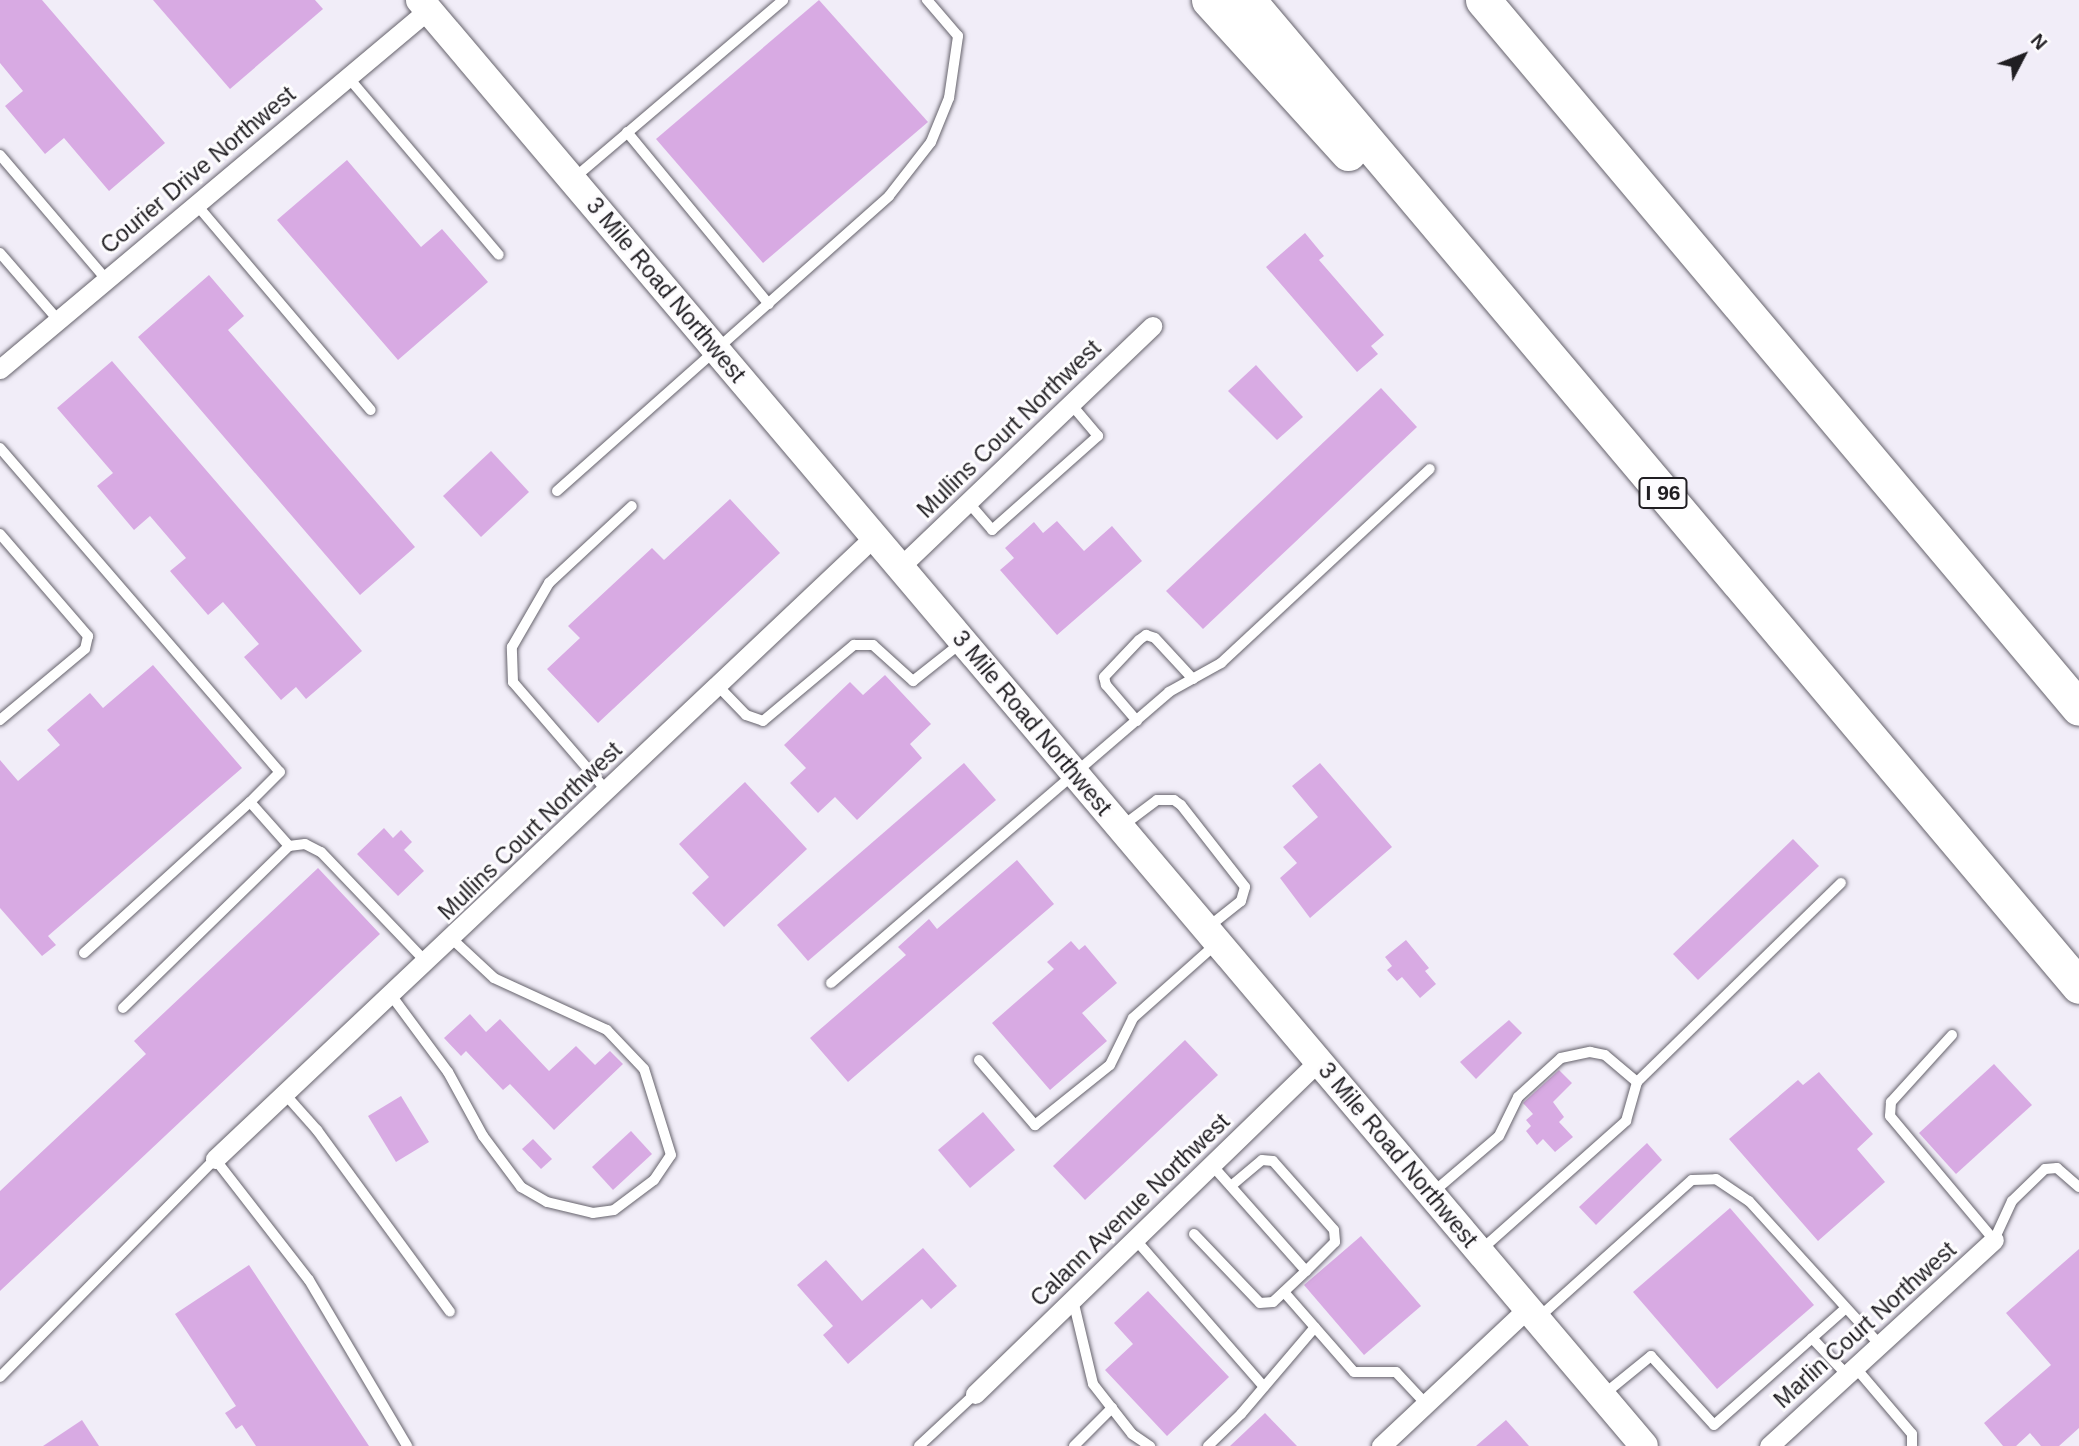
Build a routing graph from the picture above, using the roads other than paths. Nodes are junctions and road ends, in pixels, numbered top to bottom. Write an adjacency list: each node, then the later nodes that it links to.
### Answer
1 (783, 0): 10 (lane)
2 (927, 0): 17 (lane)
3 (1209, 0): 32 (highway)
4 (1248, 0): 32 (highway, I 96)
5 (1483, 0): 9 (highway)
6 (1494, 0): 9 (highway)
7 (428, 5): 8 (street, Courier Drive Northwest); 12 (main road, 3 Mile Road Northwest)
8 (348, 77): 13 (street, Courier Drive Northwest); 15 (lane)
9 (1586, 122): 36 (highway)
10 (627, 132): 12 (lane); 17 (lane)
11 (0, 155): 16 (lane)
12 (572, 179): 20 (main road, 3 Mile Road Northwest)
13 (196, 204): 16 (street, Courier Drive Northwest); 23 (lane)
14 (0, 253): 18 (lane)
15 (499, 255)
16 (106, 279): 18 (street, Courier Drive Northwest)
17 (769, 304): 20 (lane)
18 (58, 320): 21 (street, Courier Drive Northwest)
19 (1152, 326): 22 (street, Mullins Court Northwest)
20 (717, 351): 26 (lane); 30 (main road, 3 Mile Road Northwest)
21 (0, 369)
22 (1071, 404): 27 (street, Mullins Court Northwest); 27 (lane)
23 (372, 410)
24 (0, 448): 41 (lane)
25 (1430, 469): 34 (lane)
26 (556, 491)
27 (968, 502): 31 (street, Mullins Court Northwest)
28 (632, 506): 40 (lane)
29 (0, 534): 37 (lane)
30 (875, 536): 31 (main road, 3 Mile Road Northwest); 35 (street, Mullins Court Northwest)
31 (900, 567): 33 (main road, 3 Mile Road Northwest)
32 (1751, 598): 50 (highway, I 96)
33 (963, 641): 35 (lane); 39 (main road, 3 Mile Road Northwest)
34 (1193, 679): 38 (lane); 38 (lane)
35 (718, 686): 40 (street, Mullins Court Northwest)
36 (2079, 708)
37 (0, 720)
38 (1137, 721): 39 (lane)
39 (1076, 774): 42 (main road, 3 Mile Road Northwest); 49 (lane)
40 (607, 792): 46 (street, Mullins Court Northwest)
41 (250, 802): 43 (lane); 47 (lane)
42 (1120, 827): 45 (main road, 3 Mile Road Northwest); 45 (lane)
43 (289, 846): 48 (lane); 52 (lane)
44 (1841, 883): 56 (lane)
45 (1212, 935): 54 (lane); 55 (main road, 3 Mile Road Northwest)
46 (452, 939): 48 (street, Mullins Court Northwest); 51 (lane)
47 (84, 953)
48 (427, 963): 51 (street, Mullins Court Northwest)
49 (831, 983)
50 (2079, 986)
51 (391, 995): 57 (street, Mullins Court Northwest)
52 (123, 1008)
53 (1952, 1035): 65 (lane)
54 (979, 1060)
55 (1319, 1061): 59 (street, Calann Avenue Northwest); 62 (main road, 3 Mile Road Northwest)
56 (1637, 1082): 62 (lane); 66 (lane)
57 (284, 1093): 58 (street, Mullins Court Northwest); 71 (lane)
58 (215, 1159): 77 (lane); 83 (lane)
59 (1212, 1165): 60 (lane); 64 (street, Calann Avenue Northwest)
60 (1231, 1186): 67 (lane); 67 (lane)
61 (2079, 1187): 65 (lane)
62 (1431, 1194): 66 (main road, 3 Mile Road Northwest)
63 (1194, 1234): 68 (lane)
64 (1135, 1239): 69 (street, Calann Avenue Northwest); 78 (lane)
65 (1994, 1240): 75 (street, Marlin Court Northwest)
66 (1480, 1251): 72 (main road, 3 Mile Road Northwest)
67 (1306, 1271): 68 (lane)
68 (1284, 1292): 73 (lane)
69 (1073, 1299): 79 (street, Calann Avenue Northwest); 82 (lane)
70 (1846, 1308): 72 (lane); 74 (lane); 75 (lane)
71 (450, 1312)
72 (1532, 1314): 80 (main road, 3 Mile Road Northwest); 81 (street)
73 (1315, 1327): 78 (lane); 81 (lane)
74 (1812, 1338): 76 (lane); 80 (lane)
75 (1880, 1345): 76 (street, Marlin Court Northwest)
76 (1851, 1371): 90 (street, Marlin Court Northwest); 91 (lane)
77 (0, 1377)
78 (1264, 1387): 87 (lane)
79 (975, 1394): 84 (lane)
80 (1602, 1396): 89 (main road, 3 Mile Road Northwest)
81 (1427, 1405): 88 (street)
82 (1112, 1408): 85 (lane); 86 (lane)
83 (407, 1446)
84 (919, 1446)
85 (1074, 1446)
86 (1150, 1446)
87 (1208, 1446)
88 (1381, 1446)
89 (1644, 1446)
90 (1769, 1446)
91 (1912, 1446)

